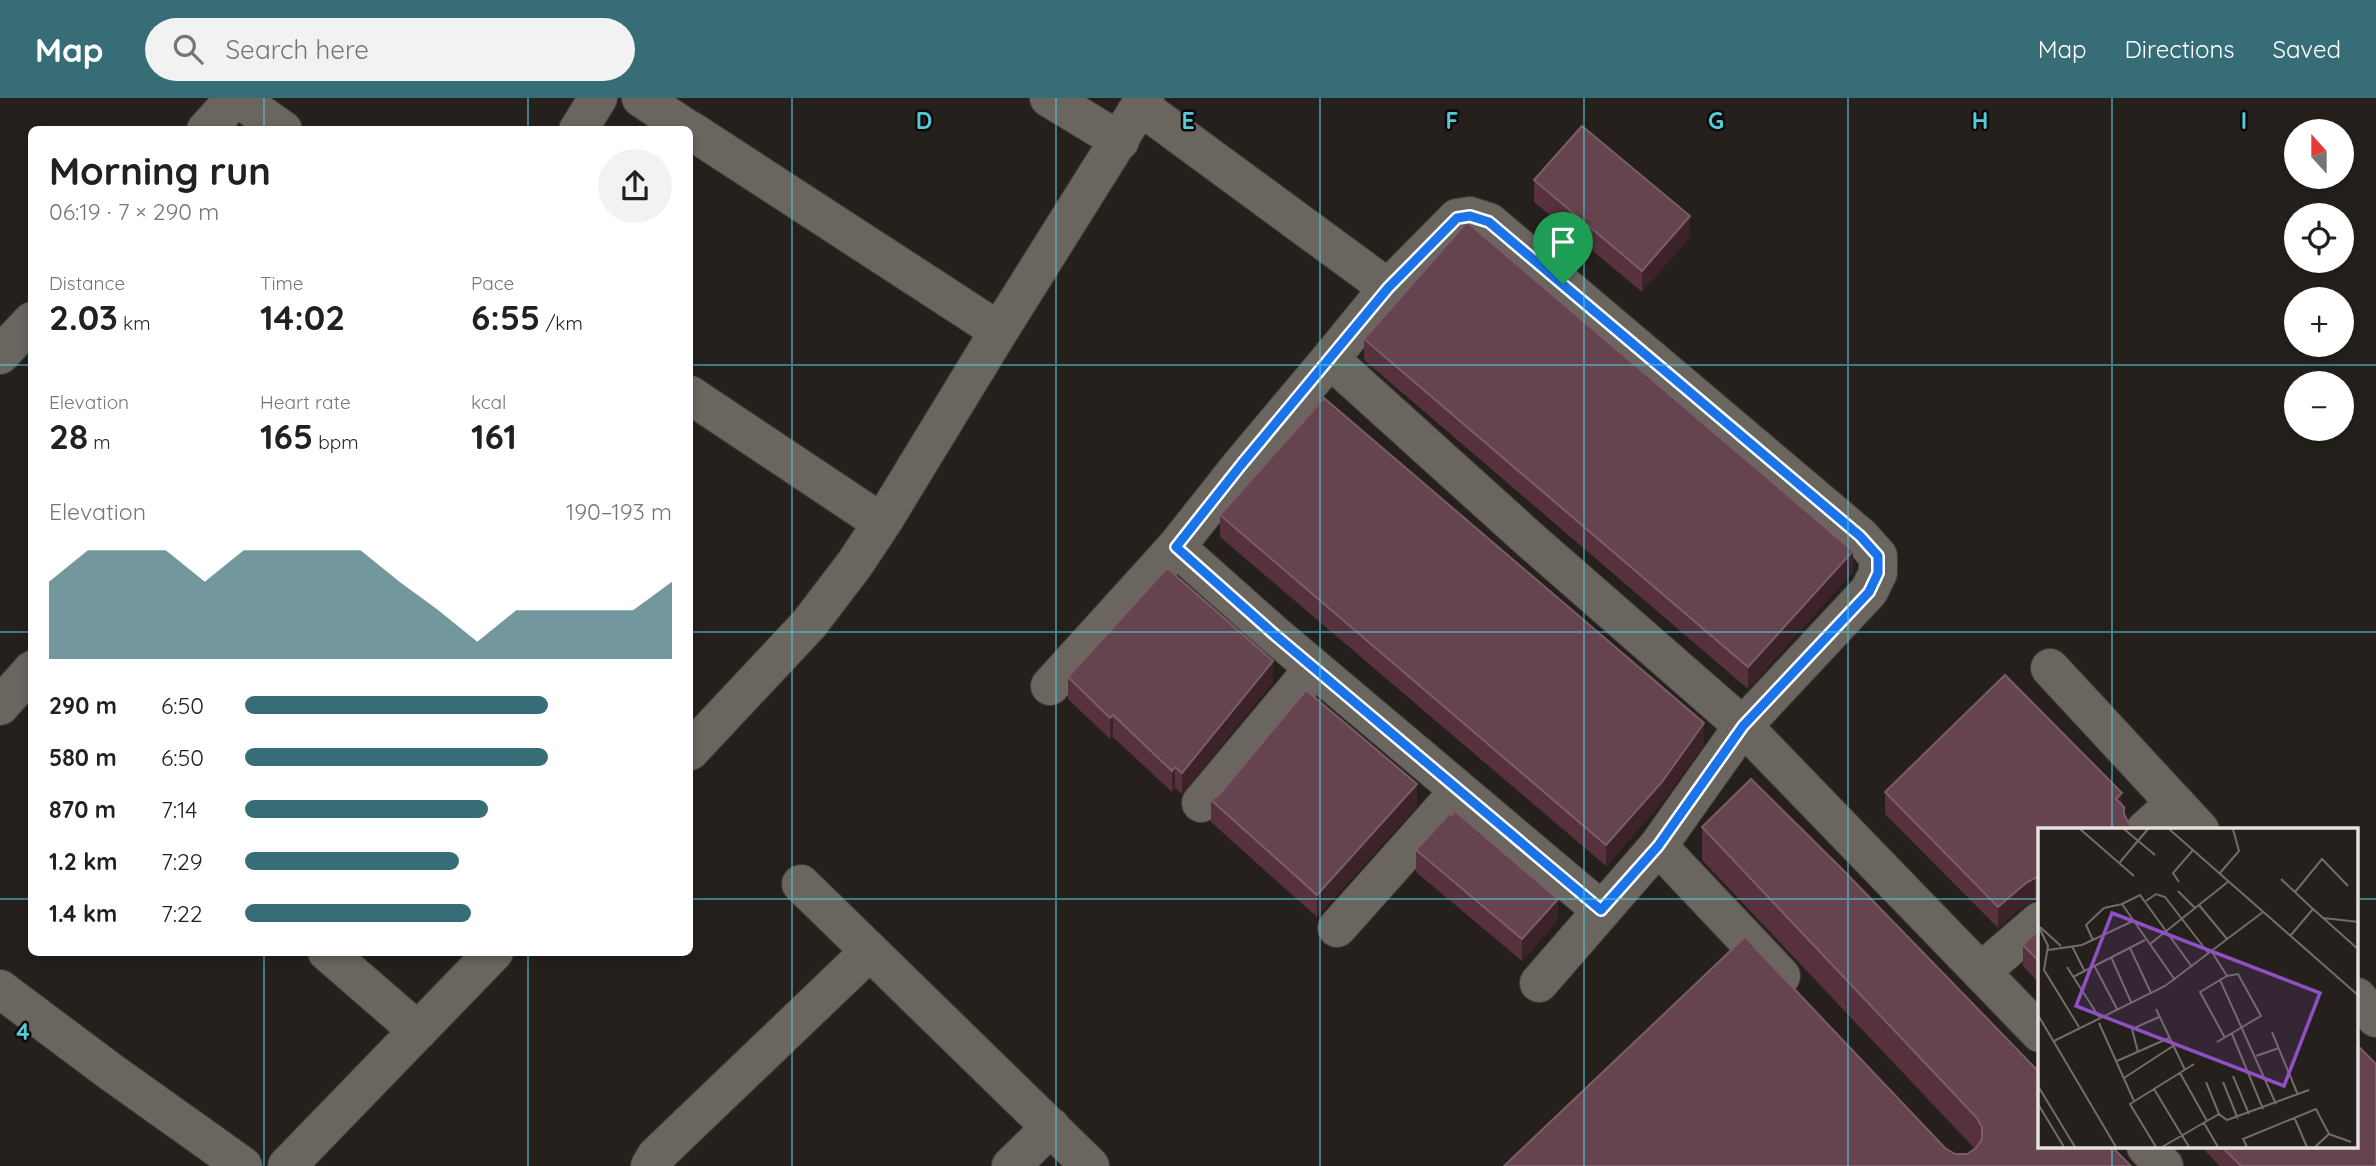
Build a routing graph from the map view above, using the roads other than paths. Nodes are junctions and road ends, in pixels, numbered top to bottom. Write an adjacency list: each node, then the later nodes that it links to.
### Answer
1 (237, 98): 6 (street); 7 (street)
2 (597, 98): 8 (street)
3 (640, 98): 9 (street)
4 (1049, 98): 11 (street)
5 (1143, 102): 11 (street); 12 (street)
6 (210, 126)
7 (277, 126)
8 (580, 126)
9 (683, 126)
10 (693, 133): 14 (street)
11 (1120, 141): 14 (street)
12 (1388, 288): 16 (street); 23 (street)
13 (28, 325): 15 (street)
14 (999, 331): 18 (street)
15 (0, 355)
16 (1331, 359): 19 (street); 23 (street)
17 (693, 397): 18 (street)
18 (882, 523): 24 (street)
19 (1176, 547): 20 (street); 22 (street)
20 (1314, 668): 25 (street); 26 (street)
21 (2050, 668): 27 (street)
22 (1050, 686)
23 (1743, 726): 29 (street); 37 (street)
24 (693, 745)
25 (1459, 791): 31 (street); 33 (street)
26 (1201, 803)
27 (2188, 817): 28 (street)
28 (2152, 828)
29 (1658, 846): 31 (street); 40 (street)
30 (801, 884): 34 (street)
31 (1601, 910): 38 (street)
32 (2038, 923): 37 (street)
33 (1337, 928)
34 (870, 951): 45 (street); 49 (street)
35 (332, 956): 43 (street)
36 (490, 956): 43 (street)
37 (1982, 971): 44 (street)
38 (1539, 984)
39 (0, 989): 47 (street)
40 (1800, 996)
41 (2358, 999): 42 (street)
42 (2376, 1018)
43 (418, 1031): 48 (street)
44 (2038, 1031)
45 (1051, 1127): 50 (street); 51 (street)
46 (2147, 1148): 52 (street)
47 (243, 1166)
48 (287, 1166)
49 (650, 1166)
50 (1011, 1166)
51 (1090, 1166)
52 (2164, 1166)

